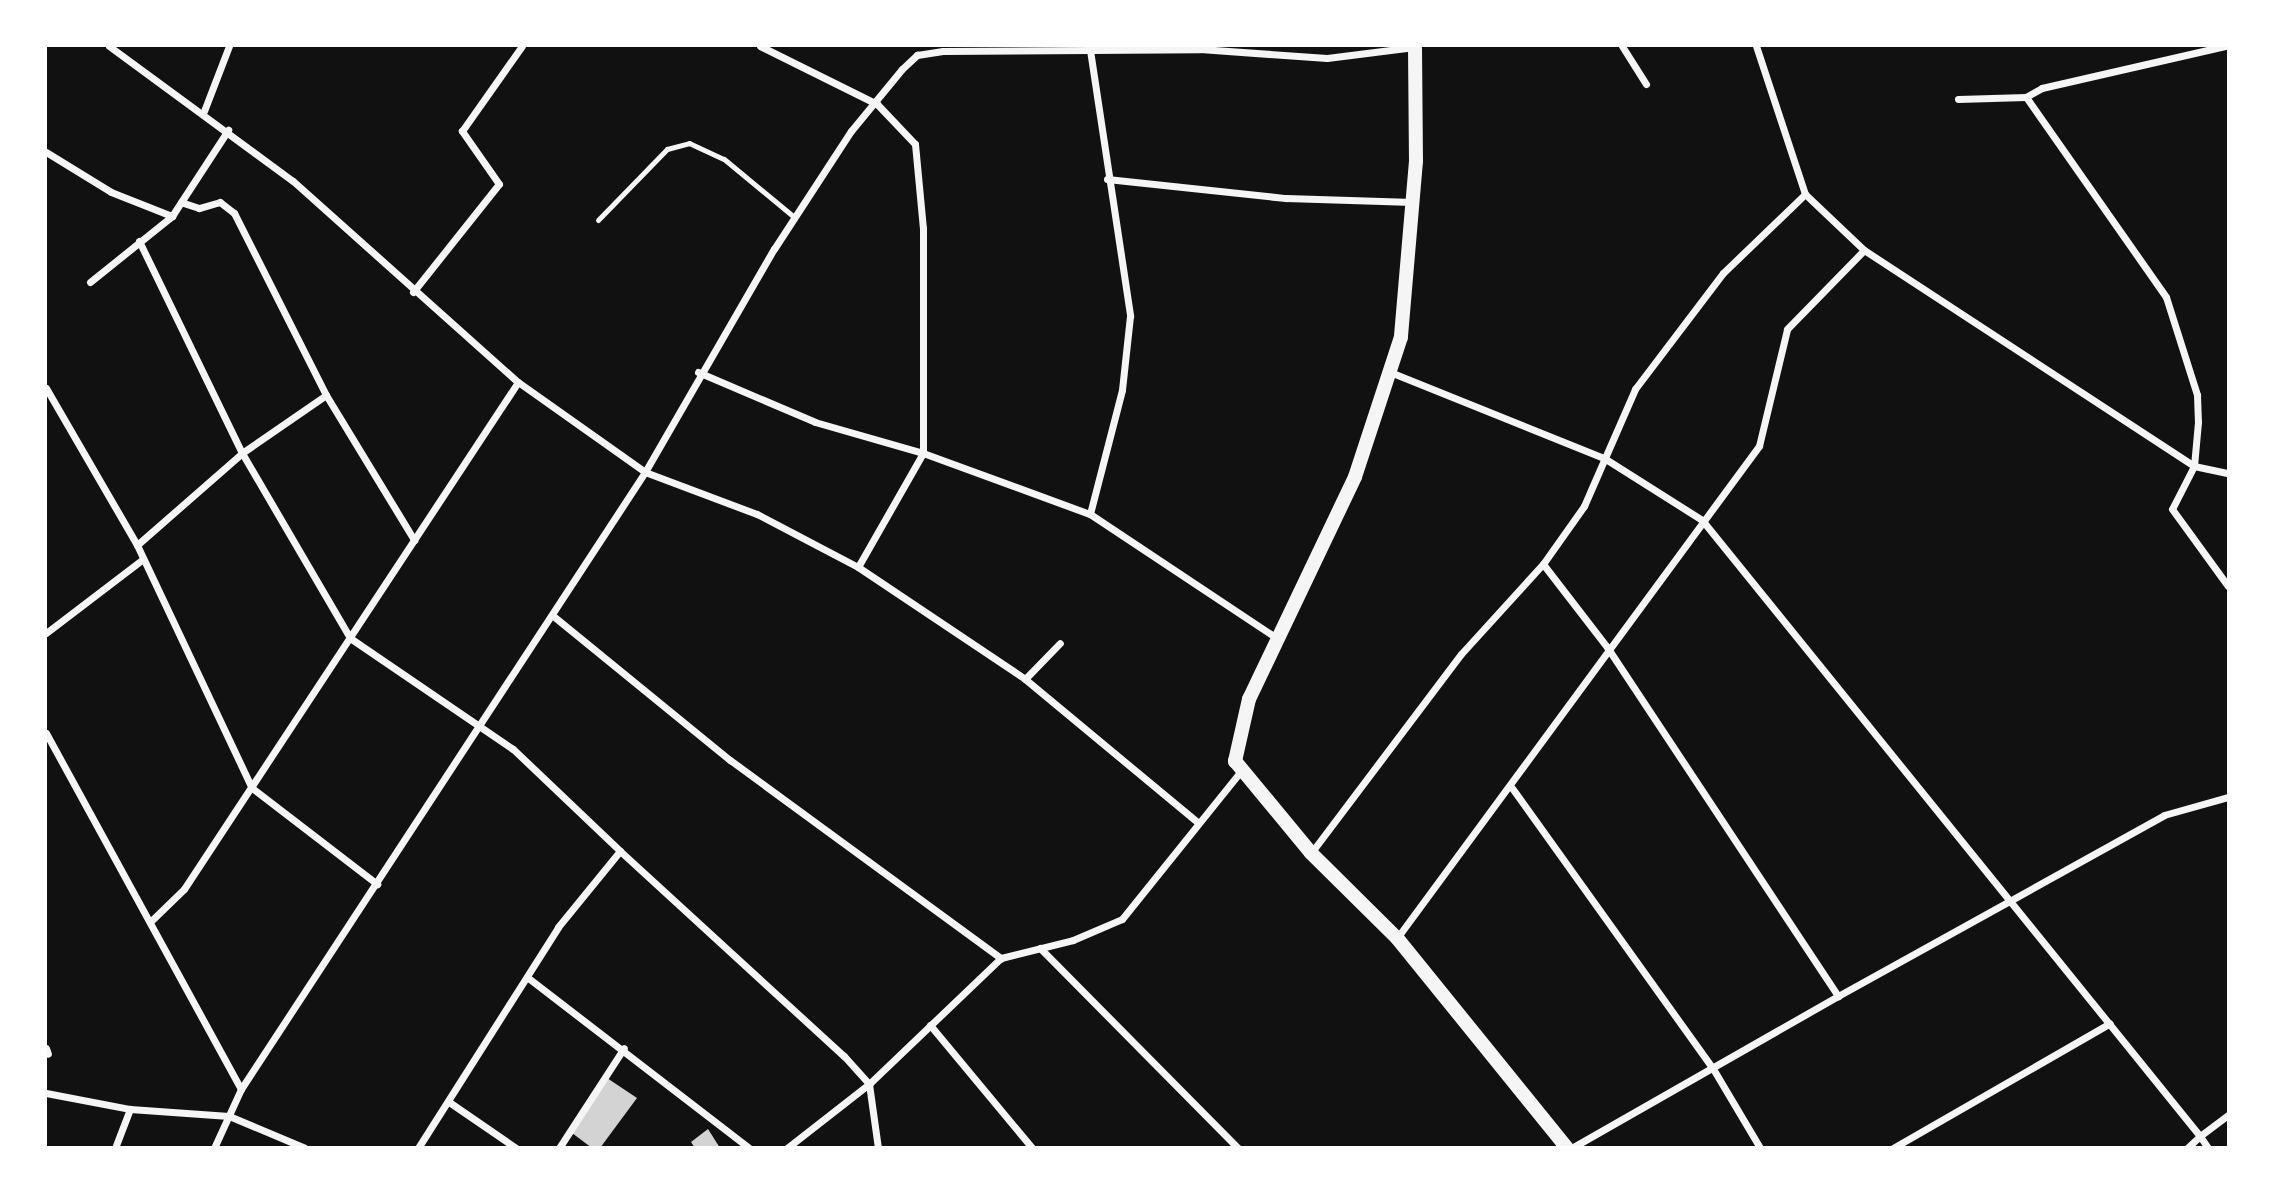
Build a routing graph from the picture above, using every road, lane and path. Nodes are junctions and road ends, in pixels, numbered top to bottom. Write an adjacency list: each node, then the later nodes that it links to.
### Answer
1 (108, 46): 14 (street)
2 (229, 46): 14 (street)
3 (522, 46): 27 (street)
4 (760, 46): 13 (street)
5 (1622, 46): 10 (street)
6 (1756, 46): 18 (street)
7 (2225, 46): 11 (street)
8 (1414, 47): 9 (street); 20 (main road)
9 (1090, 50): 13 (street); 17 (street)
10 (1646, 84)
11 (2026, 97): 12 (street); 36 (street)
12 (1958, 99)
13 (877, 104): 22 (street); 34 (street)
14 (204, 111): 15 (street)
15 (228, 130): 19 (street); 27 (street)
16 (46, 152): 21 (street)
17 (1107, 179): 20 (street); 39 (street)
18 (1805, 194): 25 (street); 35 (street)
19 (181, 202): 21 (street); 32 (street)
20 (1414, 202): 29 (main road)
21 (172, 216): 24 (street)
22 (794, 217): 23 (lane); 28 (street)
23 (598, 220)
24 (139, 241): 26 (street); 33 (street)
25 (1864, 250): 36 (street); 40 (street)
26 (90, 282)
27 (413, 292): 30 (street)
28 (698, 372): 34 (street); 37 (street)
29 (1389, 372): 35 (street); 50 (main road)
30 (518, 382): 37 (street); 41 (street)
31 (46, 388): 42 (street)
32 (326, 395): 33 (street); 41 (street)
33 (242, 453): 42 (street); 49 (street)
34 (923, 453): 39 (street); 45 (street)
35 (1604, 458): 40 (street); 44 (street)
36 (2194, 466): 38 (street); 46 (street)
37 (645, 472): 45 (street); 47 (street)
38 (2228, 474)
39 (1090, 514): 50 (street)
40 (1702, 520): 52 (street); 64 (street)
41 (414, 540): 49 (street)
42 (136, 545): 43 (street)
43 (143, 559): 48 (street); 57 (street)
44 (1543, 564): 52 (street); 62 (street)
45 (858, 567): 53 (street)
46 (2228, 586)
47 (552, 615): 54 (street); 68 (street)
48 (46, 633)
49 (350, 638): 54 (street); 57 (street)
50 (1278, 639): 56 (main road)
51 (1060, 643): 53 (street)
52 (1607, 647): 58 (street); 70 (street)
53 (1025, 679): 60 (street)
54 (478, 723): 61 (street); 63 (street)
55 (46, 733): 65 (street)
56 (1241, 771): 60 (street); 62 (main road)
57 (252, 788): 63 (street); 65 (street)
58 (1512, 788): 66 (street); 74 (street)
59 (2228, 797): 64 (street)
60 (1196, 821): 67 (street)
61 (620, 851): 69 (street); 75 (street)
62 (1311, 853): 66 (main road)
63 (377, 884): 76 (street)
64 (2008, 901): 70 (street); 71 (street)
65 (150, 922): 76 (street)
66 (1397, 938): 94 (main road)
67 (1040, 948): 68 (street); 93 (street)
68 (1001, 958): 72 (street)
69 (527, 977): 73 (street); 78 (street)
70 (1839, 996): 74 (street)
71 (2110, 1023): 82 (street); 96 (street)
72 (930, 1025): 75 (street); 92 (street)
73 (624, 1048): 88 (street); 89 (street)
74 (1712, 1068): 94 (street); 95 (street)
75 (869, 1084): 90 (street); 91 (street)
76 (241, 1089): 81 (street)
77 (46, 1093): 79 (street)
78 (449, 1101): 86 (street); 87 (street)
79 (130, 1109): 81 (street); 83 (street)
80 (2228, 1115): 82 (street)
81 (229, 1116): 84 (street); 85 (street)
82 (2200, 1136): 97 (street); 98 (street)
83 (115, 1147)
84 (214, 1147)
85 (305, 1147)
86 (418, 1147)
87 (516, 1147)
88 (559, 1147)
89 (749, 1147)
90 (787, 1147)
91 (878, 1147)
92 (1032, 1147)
93 (1238, 1147)
94 (1569, 1147)
95 (1759, 1147)
96 (1893, 1147)
97 (2187, 1147)
98 (2208, 1147)

